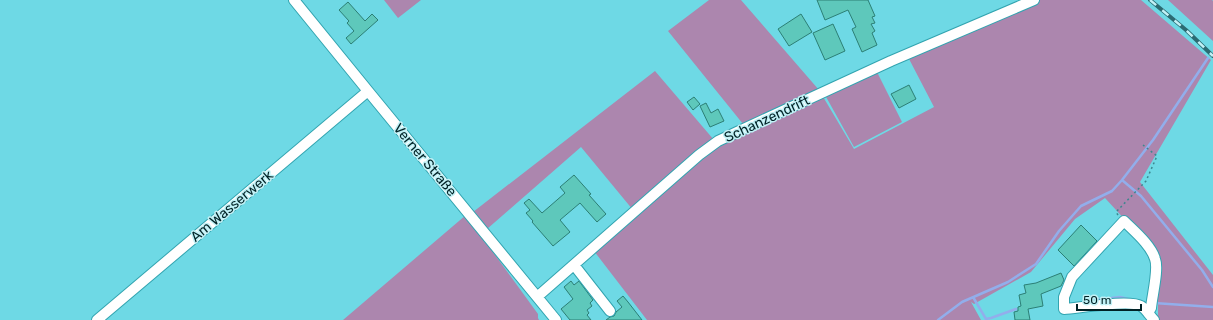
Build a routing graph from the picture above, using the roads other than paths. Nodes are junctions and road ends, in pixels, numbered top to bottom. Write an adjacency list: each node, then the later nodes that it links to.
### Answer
1 (294, 0): 3 (street, Verner Straße)
2 (1034, 0): 4 (street, Schanzendrift)
3 (368, 91): 5 (street, Verner Straße); 8 (street, Am Wasserwerk)
4 (574, 265): 5 (street, Schanzendrift); 6 (street)
5 (538, 297): 9 (street, Verner Straße)
6 (610, 311)
7 (1151, 316): 7 (street)
8 (97, 320)
9 (556, 320)

